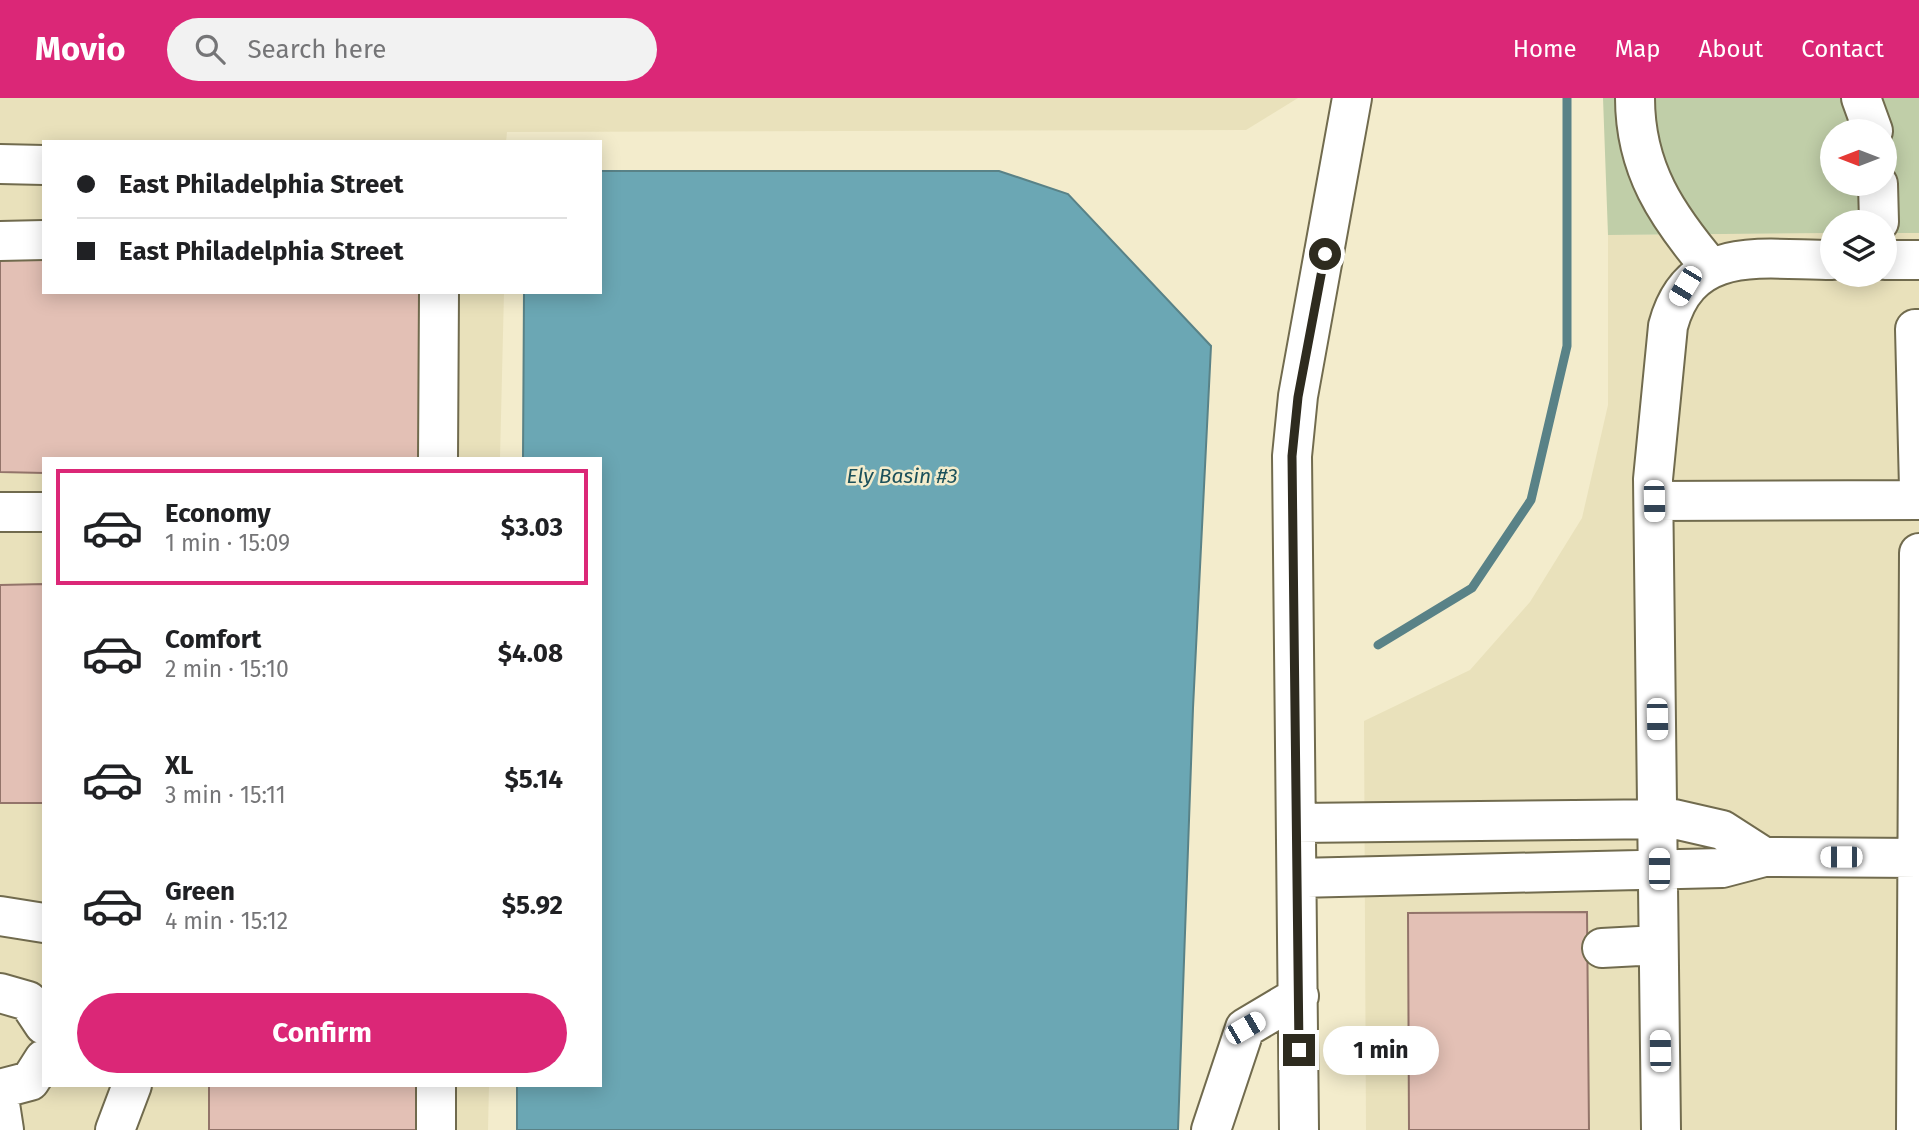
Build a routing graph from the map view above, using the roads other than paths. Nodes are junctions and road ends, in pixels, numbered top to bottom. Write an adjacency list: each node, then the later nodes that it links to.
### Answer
1 (1352, 98): 23 (street)
2 (1635, 98): 12 (street)
3 (1861, 98): 4 (street)
4 (1869, 119)
5 (0, 164): 6 (street)
6 (42, 165)
7 (42, 240): 8 (street)
8 (0, 241)
9 (1820, 260): 12 (street)
10 (1897, 260): 11 (street)
11 (1919, 260)
12 (1710, 268): 18 (street)
13 (439, 294): 15 (street)
14 (1919, 329): 16 (street)
15 (438, 457)
16 (1919, 488)
17 (1919, 499): 18 (street)
18 (1654, 501): 22 (street)
19 (0, 512): 20 (street)
20 (42, 512)
21 (1919, 553): 25 (street)
22 (1659, 819): 23 (street); 24 (street); 26 (street)
23 (1296, 823): 27 (street)
24 (1764, 857): 25 (street); 26 (street)
25 (1918, 858): 46 (street)
26 (1659, 869): 27 (street); 30 (street)
27 (1297, 878): 33 (street)
28 (0, 916): 29 (street)
29 (42, 923)
30 (1658, 945): 31 (street); 45 (street)
31 (1602, 948)
32 (0, 993): 34 (street)
33 (1299, 996): 43 (street); 44 (street)
34 (42, 1022)
35 (42, 1062): 38 (street)
36 (131, 1087): 41 (street)
37 (436, 1087): 42 (street)
38 (0, 1089)
39 (0, 1104): 40 (street)
40 (4, 1130)
41 (115, 1130)
42 (436, 1130)
43 (1211, 1130)
44 (1299, 1130)
45 (1661, 1130)
46 (1916, 1130)

